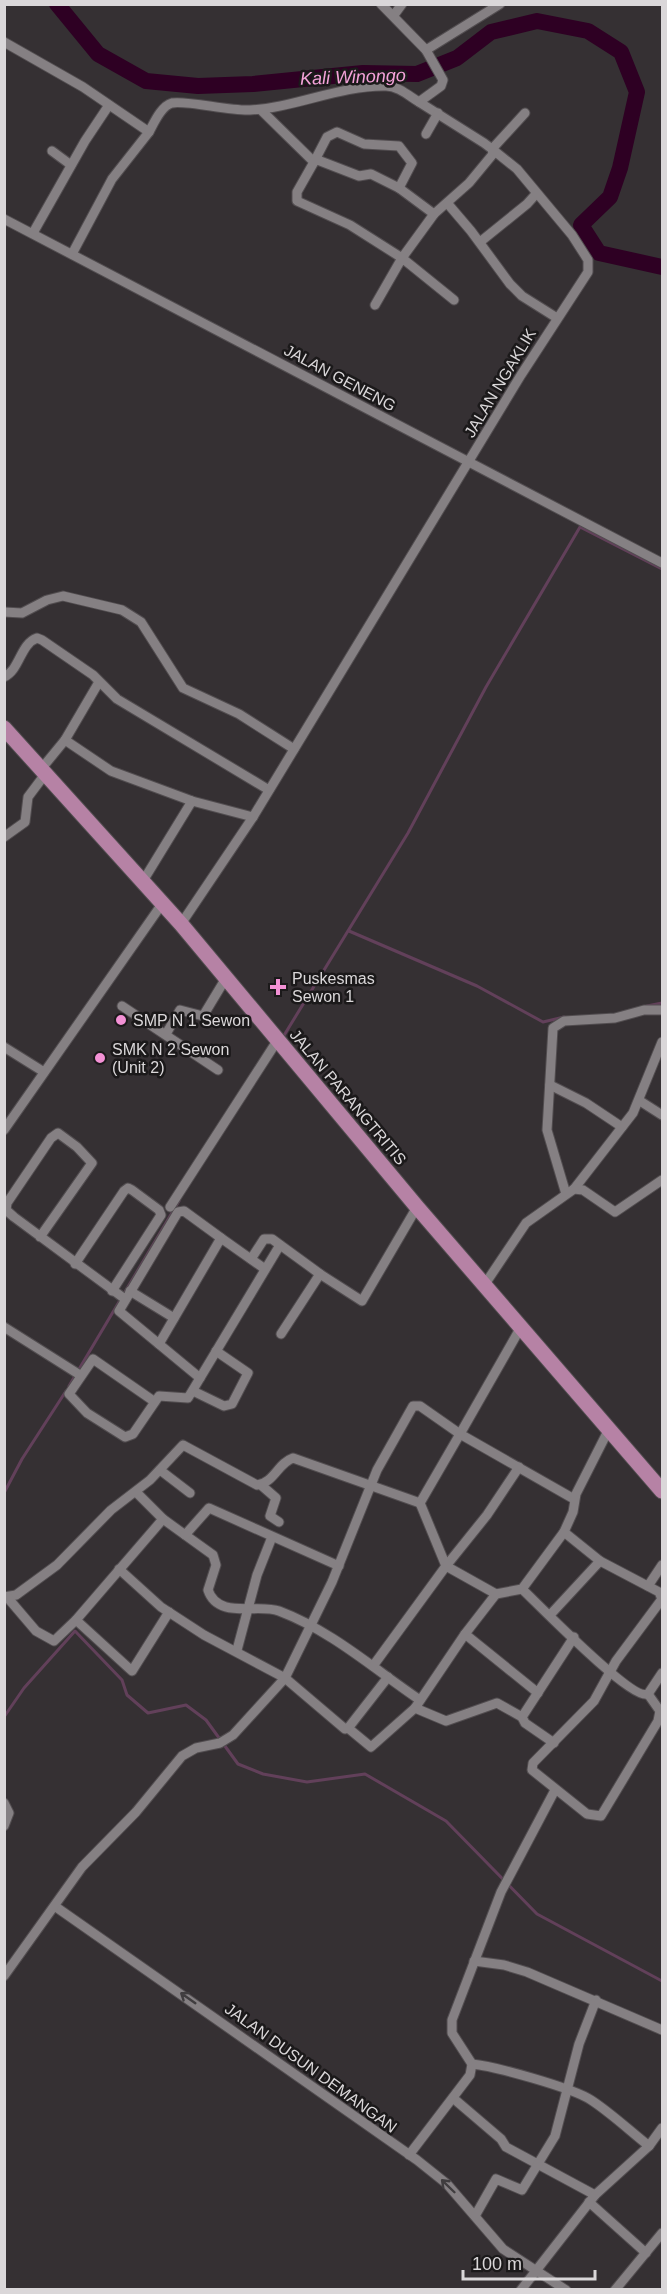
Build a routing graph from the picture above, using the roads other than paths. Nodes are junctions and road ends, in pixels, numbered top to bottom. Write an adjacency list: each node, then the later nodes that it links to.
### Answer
1 (381, 4): 4 (street)
2 (402, 4): 4 (street)
3 (500, 4): 6 (street)
4 (394, 15): 6 (street)
5 (4, 42): 8 (street)
6 (428, 52): 7 (street)
7 (419, 102): 9 (street); 10 (street)
8 (109, 105): 12 (street); 17 (street)
9 (261, 110): 12 (street); 16 (street)
10 (438, 113): 13 (street); 14 (street)
11 (525, 113): 14 (street)
12 (149, 132): 25 (street)
13 (426, 134)
14 (492, 149): 19 (street); 20 (street)
15 (52, 151): 17 (street)
16 (314, 160): 18 (street); 18 (street); 26 (street)
17 (71, 165): 23 (street)
18 (399, 188): 21 (street)
19 (536, 194): 24 (street); 29 (street, JALAN NGAKLIK)
20 (448, 204): 21 (street); 24 (street)
21 (434, 214): 26 (street)
22 (4, 219): 23 (street, JALAN GENENG)
23 (33, 233): 25 (street, JALAN GENENG)
24 (480, 242): 29 (street)
25 (72, 254): 30 (street, JALAN GENENG)
26 (402, 258): 27 (street); 28 (street)
27 (454, 300)
28 (375, 305)
29 (557, 318): 30 (street, JALAN NGAKLIK)
30 (469, 463): 31 (street, JALAN GENENG); 37 (street, JALAN NGAKLIK)
31 (663, 563)
32 (4, 612): 37 (street)
33 (4, 677): 34 (street)
34 (99, 682): 36 (street); 39 (street)
35 (4, 728): 38 (main road, JALAN PARANGTRITIS)
36 (65, 740): 38 (street); 40 (street)
37 (294, 749): 39 (street, JALAN NGAKLIK)
38 (44, 770): 42 (street); 43 (main road, JALAN PARANGTRITIS)
39 (269, 790): 41 (street, JALAN NGAKLIK)
40 (192, 801): 41 (street); 43 (street)
41 (253, 817): 45 (street, JALAN NGAKLIK)
42 (4, 837)
43 (143, 881): 44 (main road, JALAN PARANGTRITIS)
44 (162, 904): 45 (main road, JALAN PARANGTRITIS); 55 (street)
45 (181, 924): 46 (main road, JALAN PARANGTRITIS)
46 (226, 978): 49 (street); 50 (main road, JALAN PARANGTRITIS)
47 (122, 1006): 49 (street)
48 (663, 1010): 56 (street)
49 (166, 1034): 54 (street)
50 (278, 1041): 63 (street); 64 (main road, JALAN PARANGTRITIS)
51 (663, 1042): 53 (street)
52 (4, 1047): 55 (street)
53 (658, 1066): 57 (street)
54 (218, 1070)
55 (44, 1072): 60 (street)
56 (550, 1085): 59 (street); 62 (street)
57 (640, 1101): 58 (street); 59 (street)
58 (663, 1114)
59 (622, 1127): 62 (street)
60 (4, 1130)
61 (663, 1180): 62 (street)
62 (570, 1191): 72 (street)
63 (170, 1207)
64 (417, 1207): 71 (street); 72 (main road, JALAN PARANGTRITIS)
65 (40, 1237): 65 (street); 69 (street)
66 (221, 1239): 68 (street); 73 (street); 74 (street)
67 (280, 1245): 68 (street); 70 (street); 71 (street)
68 (251, 1259): 70 (street)
69 (75, 1264): 73 (street); 73 (street)
70 (265, 1269): 79 (street)
71 (320, 1274): 77 (street)
72 (485, 1284): 76 (main road, JALAN PARANGTRITIS)
73 (121, 1294): 74 (street); 78 (street)
74 (174, 1318): 78 (street)
75 (4, 1327): 80 (street)
76 (521, 1327): 84 (main road, JALAN PARANGTRITIS); 85 (street)
77 (281, 1334)
78 (159, 1344): 81 (street)
79 (216, 1351): 81 (street); 82 (street)
80 (76, 1373): 83 (street); 83 (street)
81 (200, 1378): 82 (street)
82 (194, 1390): 83 (street)
83 (155, 1402)
84 (609, 1429): 90 (main road, JALAN PARANGTRITIS); 93 (street)
85 (460, 1434): 86 (street); 89 (street); 94 (street)
86 (519, 1467): 93 (street); 103 (street)
87 (160, 1470): 88 (street); 91 (street); 92 (street)
88 (261, 1485): 89 (street); 96 (street)
89 (370, 1486): 94 (street); 102 (street)
90 (662, 1487)
91 (136, 1492): 95 (street); 108 (street)
92 (190, 1493)
93 (574, 1499): 97 (street)
94 (420, 1503): 103 (street)
95 (163, 1519): 98 (street); 104 (street)
96 (279, 1522)
97 (564, 1532): 100 (street); 106 (street)
98 (185, 1535): 99 (street); 109 (street)
99 (272, 1537): 102 (street); 109 (street)
100 (600, 1560): 105 (street); 111 (street)
101 (663, 1565): 105 (street)
102 (339, 1566): 113 (street)
103 (446, 1566): 107 (street); 117 (street)
104 (120, 1569): 110 (street); 112 (street)
105 (648, 1586): 118 (street)
106 (522, 1589): 107 (street); 111 (street)
107 (496, 1594): 114 (street)
108 (6, 1597): 112 (street)
109 (247, 1610): 113 (street); 116 (street)
110 (169, 1612): 112 (street); 116 (street)
111 (549, 1615): 115 (street)
112 (76, 1620)
113 (311, 1626): 117 (street); 121 (street)
114 (465, 1634): 122 (street); 124 (street)
115 (574, 1637): 118 (street); 122 (street)
116 (237, 1650): 121 (street)
117 (373, 1666): 120 (street)
118 (610, 1673): 123 (street); 127 (street)
119 (663, 1673): 123 (street)
120 (388, 1677): 124 (street); 126 (street)
121 (285, 1678): 126 (street); 131 (street)
122 (538, 1693): 125 (street)
123 (648, 1694): 128 (street)
124 (418, 1704): 125 (street); 126 (street)
125 (522, 1716): 127 (street)
126 (348, 1728)
127 (554, 1743): 128 (street)
128 (555, 1790): 132 (street)
129 (4, 1803): 130 (street)
130 (4, 1826)
131 (56, 1907): 133 (street); 141 (street, JALAN DUSUN DEMANGAN, one-way to 131)
132 (474, 1961): 134 (street); 136 (street)
133 (6, 1969)
134 (596, 2000): 135 (street); 137 (street)
135 (663, 2030)
136 (472, 2064): 137 (street); 138 (street)
137 (566, 2091): 140 (street); 142 (street)
138 (453, 2098): 141 (street); 142 (street)
139 (663, 2128): 140 (street)
140 (649, 2146): 143 (street)
141 (409, 2156): 144 (street, JALAN DUSUN DEMANGAN, one-way to 141)
142 (538, 2165): 143 (street); 144 (street)
143 (592, 2198): 146 (street); 147 (street)
144 (475, 2216): 147 (street, JALAN DUSUN DEMANGAN)
145 (663, 2233): 146 (street)
146 (646, 2253): 150 (street)
147 (534, 2270): 148 (street); 149 (street, JALAN DUSUN DEMANGAN)
148 (521, 2289)
149 (566, 2289)
150 (615, 2289)

